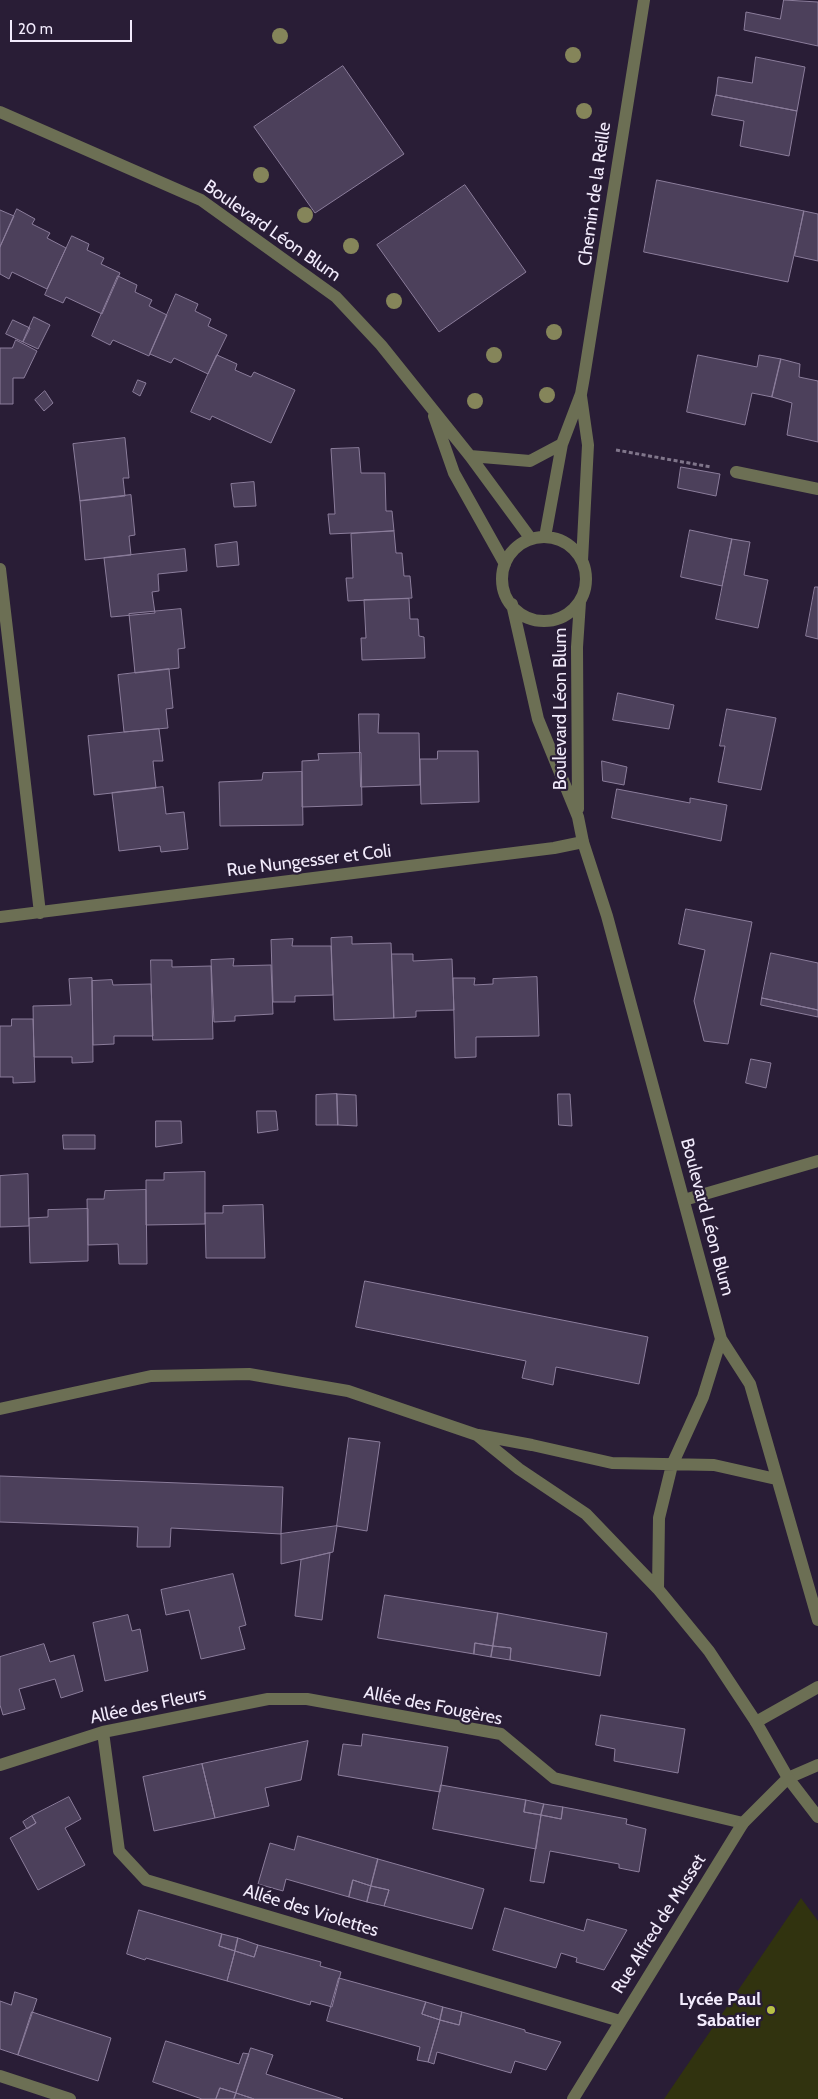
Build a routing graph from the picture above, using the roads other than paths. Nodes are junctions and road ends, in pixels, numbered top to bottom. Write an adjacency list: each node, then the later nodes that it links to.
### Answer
1 (644, 0): 3 (street, Chemin de la Reille)
2 (0, 112): 4 (street, Boulevard Léon Blum)
3 (581, 394): 5 (street, Chemin de la Reille); 11 (street, Chemin de la Reille)
4 (430, 406): 6 (street, Boulevard Léon Blum); 12 (street, Boulevard Léon Blum)
5 (562, 444): 6 (street); 9 (street, Chemin de la Reille)
6 (470, 456): 10 (street, Boulevard Léon Blum)
7 (736, 472): 8 (street)
8 (818, 489)
9 (546, 537): 10 (street); 11 (street)
10 (530, 539): 12 (street)
11 (582, 562): 14 (street)
12 (505, 564): 15 (street)
13 (0, 569): 18 (street)
14 (580, 602): 15 (street); 16 (street, Boulevard Léon Blum)
15 (512, 604): 16 (street, Boulevard Léon Blum)
16 (578, 817): 17 (street, Boulevard Léon Blum)
17 (583, 842): 18 (street, Rue Nungesser et Coli); 21 (street, Boulevard Léon Blum)
18 (40, 913): 19 (street, Rue Nungesser et Coli)
19 (0, 918)
20 (818, 1161): 21 (street)
21 (684, 1200): 22 (street, Boulevard Léon Blum)
22 (722, 1339): 25 (street); 26 (street, Boulevard Léon Blum)
23 (0, 1410): 24 (street)
24 (477, 1435): 25 (street); 27 (street)
25 (672, 1465): 26 (street); 27 (street)
26 (776, 1478): 28 (street, Boulevard Léon Blum)
27 (658, 1589): 31 (street)
28 (818, 1620)
29 (818, 1687): 31 (street)
30 (307, 1699): 32 (street, Allée des Fleurs); 37 (street, Allée des Fougères)
31 (756, 1722): 35 (street)
32 (103, 1732): 33 (street, Allée des Fleurs); 38 (street, Allée des Violettes)
33 (0, 1765)
34 (818, 1765): 35 (street)
35 (788, 1778): 36 (street); 37 (street, Rue Alfred de Musset)
36 (818, 1818)
37 (743, 1823): 38 (street, Rue Alfred de Musset)
38 (620, 2021): 41 (street, Rue Alfred de Musset)
39 (0, 2076): 40 (street)
40 (70, 2099)
41 (573, 2099)

